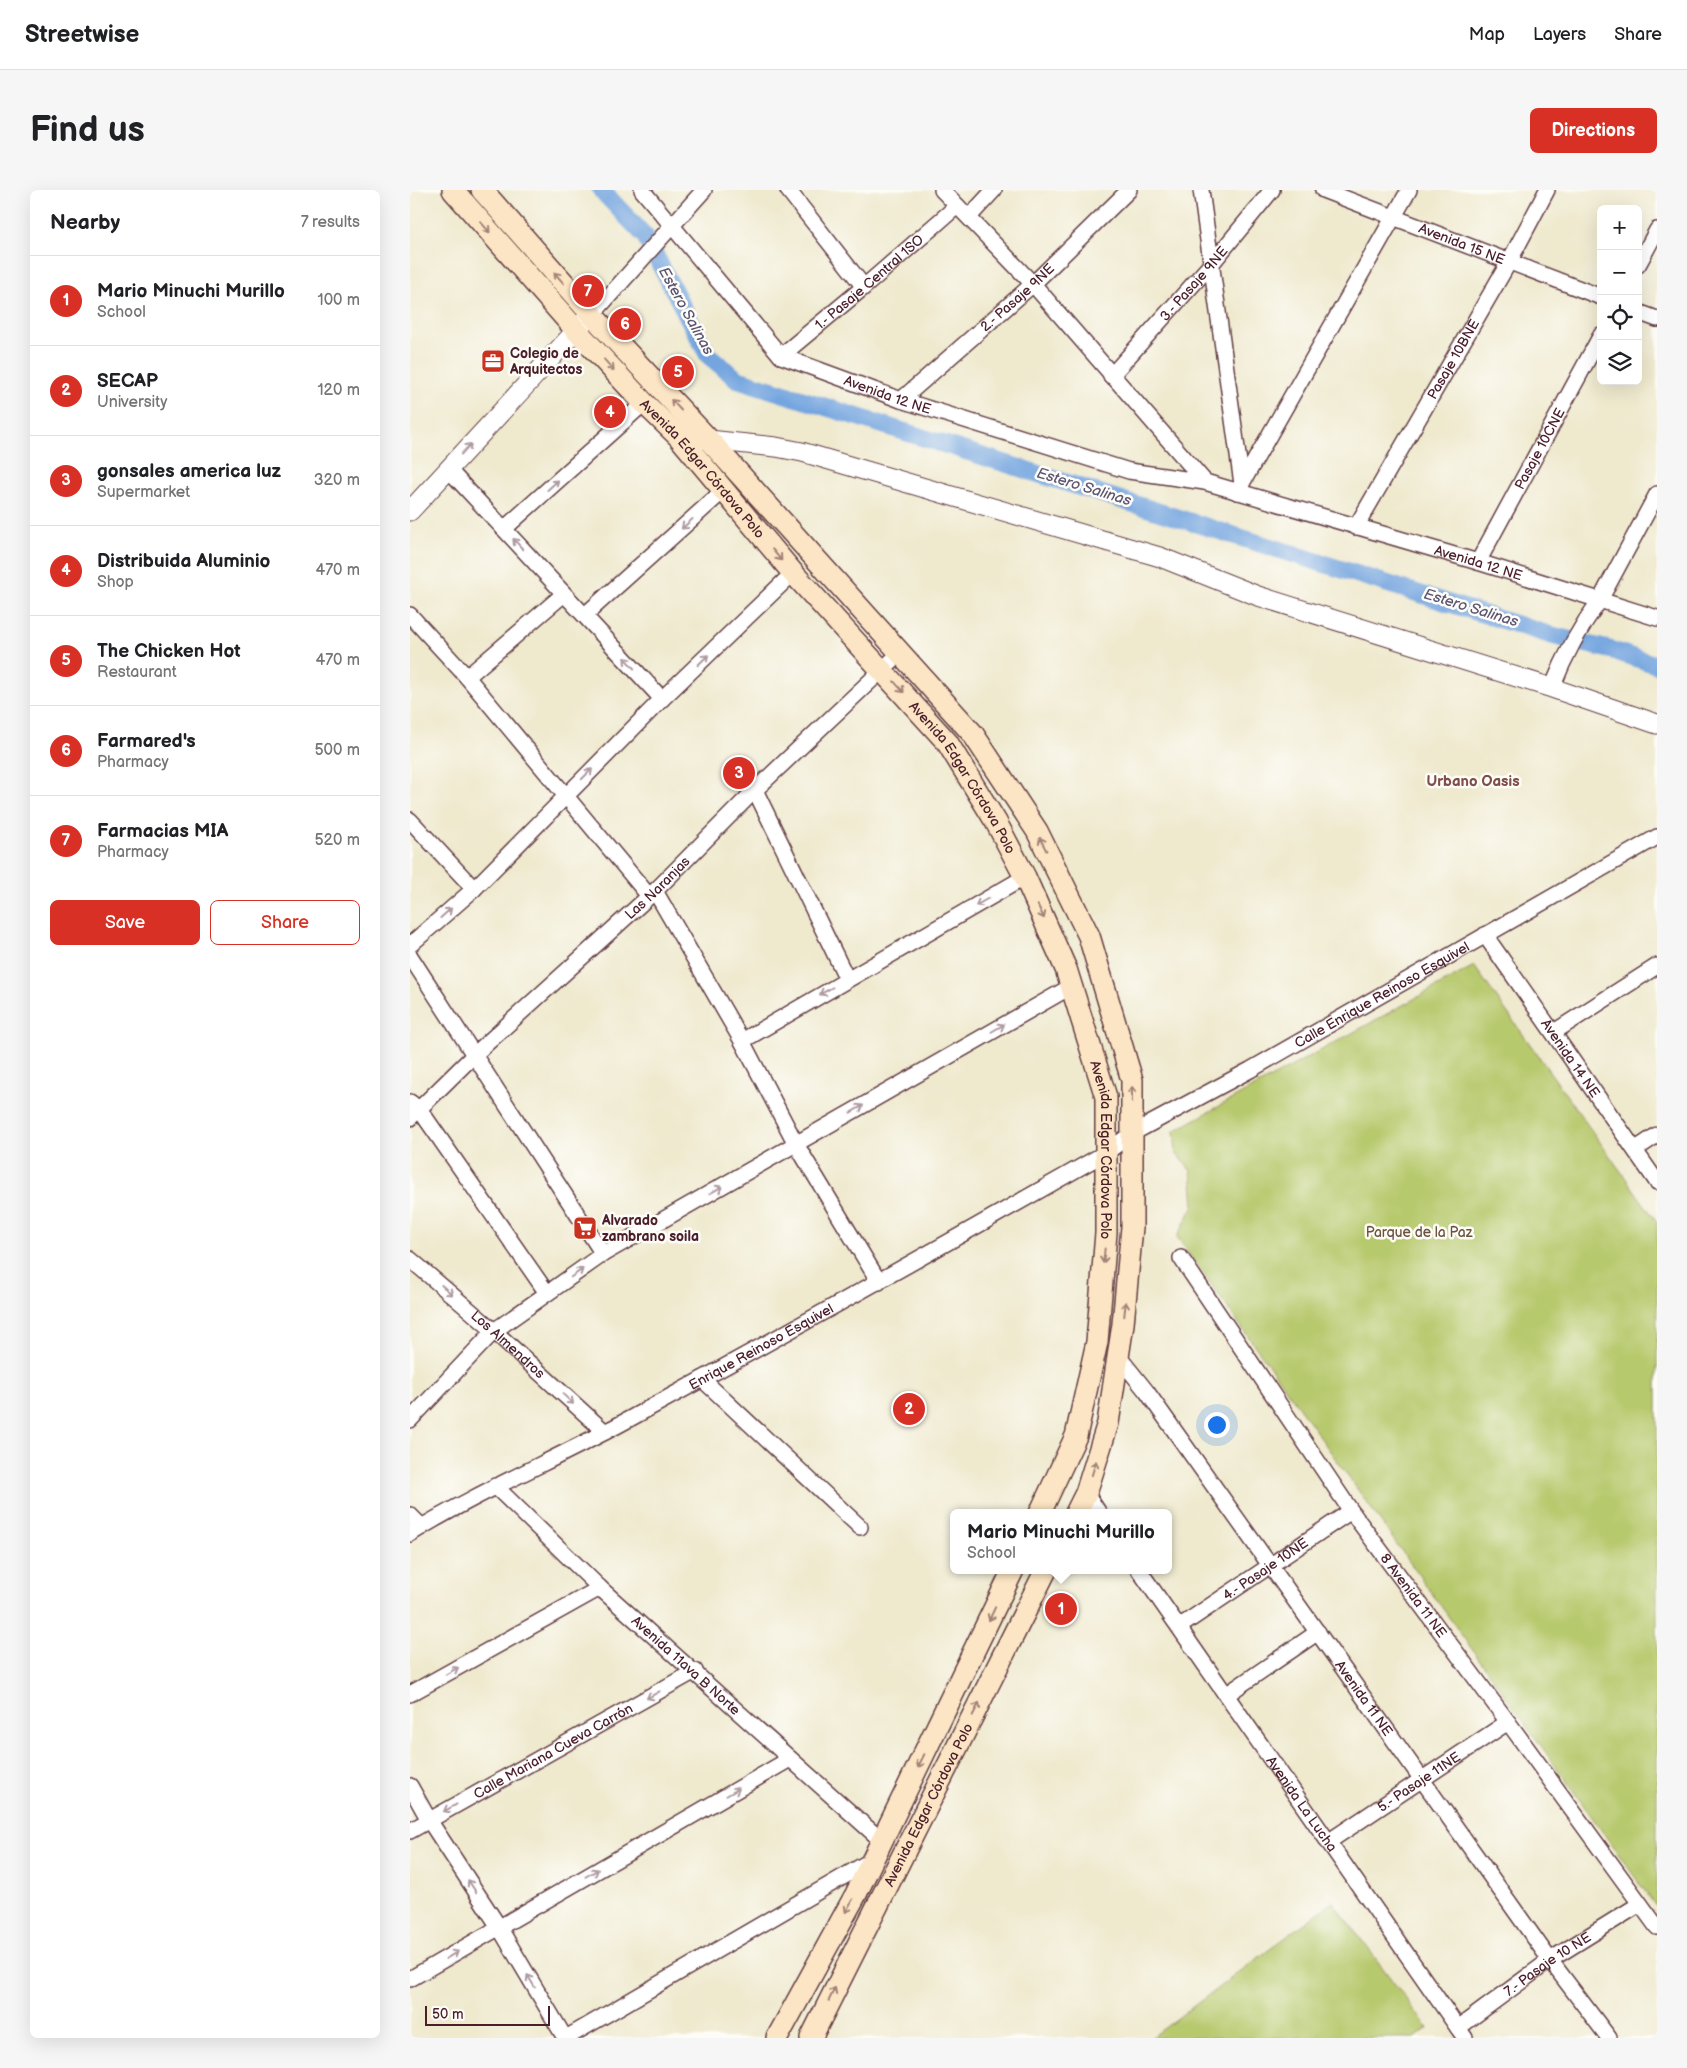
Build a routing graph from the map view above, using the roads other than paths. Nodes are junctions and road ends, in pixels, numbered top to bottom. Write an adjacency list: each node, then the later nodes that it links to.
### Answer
1 (453, 190): 28 (main road, Avenida Edgar Córdova Polo, one-way to 28)
2 (482, 190): 26 (main road, Avenida Edgar Córdova Polo, one-way to 2)
3 (642, 190): 18 (street, Avenida 12 NE)
4 (704, 190): 18 (street)
5 (788, 190): 23 (street)
6 (942, 190): 14 (street)
7 (994, 190): 15 (street)
8 (1129, 190): 22 (street, 2.- Pasaje 9NE)
9 (1201, 190): 20 (street)
10 (1272, 190): 20 (street, 3.- Pasaje 9NE)
11 (1323, 190): 16 (street, Avenida 15 NE)
12 (1409, 190): 16 (street)
13 (1547, 190): 21 (street, Pasaje 10BNE)
14 (957, 206): 15 (street); 23 (street, 1.- Pasaje Central 1SO)
15 (969, 217): 22 (street)
16 (1394, 218): 21 (street, Avenida 15 NE); 38 (street)
17 (1657, 230): 19 (street)
18 (666, 232): 26 (street); 30 (street, Avenida 12 NE)
19 (1642, 258)
20 (1213, 262): 31 (street, 3.- Pasaje 9NE); 38 (street)
21 (1509, 262): 24 (street, Avenida 15 NE); 42 (street, Pasaje 10BNE)
22 (1033, 284): 31 (street); 32 (street, 2.- Pasaje 9NE)
23 (864, 287): 30 (street, 1.- Pasaje Central 1SO)
24 (1597, 295)
25 (1642, 313): 27 (street)
26 (592, 315): 28 (street); 35 (main road, Avenida Edgar Córdova Polo, one-way to 26)
27 (1657, 319)
28 (576, 330): 33 (main road, Avenida Edgar Córdova Polo, one-way to 33); 36 (street, one-way to 28)
29 (1598, 340): 44 (street, Pasaje 10CNE)
30 (781, 356): 32 (street, Avenida 12 NE)
31 (1111, 376): 37 (street)
32 (901, 400): 37 (street, Avenida 12 NE)
33 (644, 403): 34 (main road, Avenida Edgar Córdova Polo); 43 (street, one-way to 33)
34 (678, 437): 35 (street); 39 (main road, Avenida Edgar Córdova Polo)
35 (709, 440): 51 (main road, Avenida Edgar Córdova Polo); 54 (street)
36 (448, 469): 41 (street); 43 (street)
37 (1206, 482): 38 (street, Avenida 12 NE)
38 (1240, 488): 42 (street, Avenida 12 NE)
39 (723, 491): 45 (main road, Avenida Edgar Córdova Polo, one-way to 45); 49 (street, one-way to 49)
40 (1657, 494): 47 (street)
41 (410, 510)
42 (1356, 527): 44 (street, Avenida 12 NE)
43 (504, 529): 46 (street, one-way to 43)
44 (1478, 562): 47 (street, Avenida 12 NE)
45 (793, 573): 52 (main road, Avenida Edgar Córdova Polo); 55 (street, one-way to 45)
46 (564, 594): 49 (street); 53 (street)
47 (1600, 600): 50 (street, Avenida 12 NE); 54 (street)
48 (410, 615): 53 (street)
49 (585, 616): 55 (street, one-way to 49)
50 (1657, 618)
51 (900, 653): 52 (street, Las Naranjas); 74 (main road, Avenida Edgar Córdova Polo, one-way to 51)
52 (882, 669): 57 (street, Las Naranjas); 61 (main road, Avenida Edgar Córdova Polo, one-way to 61)
53 (467, 678): 58 (street)
54 (1552, 688): 56 (street)
55 (662, 699): 58 (street, one-way to 55)
56 (1657, 724)
57 (755, 790): 63 (street, Las Naranjas); 68 (street)
58 (565, 796): 62 (street); 63 (street)
59 (410, 820): 62 (street)
60 (1657, 837): 64 (street, Calle Enrique Reinoso Esquivel)
61 (1025, 878): 68 (street, one-way to 68); 69 (main road, Avenida Edgar Córdova Polo, one-way to 69)
62 (474, 888): 65 (street, one-way to 62)
63 (652, 894): 71 (street); 72 (street, Las Naranjas)
64 (1485, 934): 70 (street, Avenida 14 NE); 74 (street, Calle Enrique Reinoso Esquivel)
65 (410, 945)
66 (410, 956): 72 (street)
67 (1657, 966): 70 (street)
68 (847, 979): 71 (street, one-way to 71)
69 (1072, 986): 76 (street, one-way to 69); 78 (main road, Avenida Edgar Córdova Polo)
70 (1554, 1032): 77 (street, Avenida 14 NE)
71 (742, 1041): 76 (street)
72 (474, 1055): 73 (street, Las Naranjas); 80 (street)
73 (413, 1110): 84 (street)
74 (1131, 1134): 78 (street, Calle Enrique Reinoso Esquivel); 86 (main road, Avenida Edgar Córdova Polo, one-way to 74)
75 (1657, 1135): 77 (street)
76 (796, 1144): 80 (street, one-way to 76); 83 (street)
77 (1636, 1149): 79 (street, Avenida 14 NE)
78 (1107, 1152): 83 (street, Enrique Reinoso Esquivel); 92 (main road, Avenida Edgar Córdova Polo, one-way to 92)
79 (1657, 1182)
80 (603, 1254): 84 (street, one-way to 80)
81 (1181, 1258): 95 (street, 8 Avenida 11 NE)
82 (410, 1259): 85 (street, Los Almendros, one-way to 85)
83 (879, 1282): 87 (street, Enrique Reinoso Esquivel)
84 (547, 1294): 85 (street)
85 (494, 1331): 88 (street); 89 (street, Los Almendros, one-way to 89)
86 (1119, 1357): 91 (main road, Avenida Edgar Córdova Polo, one-way to 86); 99 (street, Avenida 11 NE)
87 (702, 1379): 89 (street, Enrique Reinoso Esquivel); 97 (street)
88 (410, 1420)
89 (605, 1432): 90 (street, Enrique Reinoso Esquivel)
90 (495, 1486): 98 (street, Enrique Reinoso Esquivel); 103 (street, Avenida 11ava B Norte)
91 (1086, 1493): 93 (main road, Avenida Edgar Córdova Polo); 94 (street)
92 (1042, 1509)
93 (1078, 1509)
94 (1096, 1509)
95 (1350, 1511): 99 (street, 4.- Pasaje 10NE); 109 (street, 8 Avenida 11 NE)
96 (410, 1515): 98 (street)
97 (860, 1527)
98 (416, 1530)
99 (1270, 1565): 104 (street, 4.- Pasaje 10NE); 105 (street, Avenida 11 NE)
100 (1011, 1574): 115 (main road, Avenida Edgar Córdova Polo, one-way to 115)
101 (1044, 1574): 126 (main road, Avenida Edgar Córdova Polo, one-way to 101)
102 (1142, 1574): 104 (street, Avenida La Lucha)
103 (600, 1588): 106 (street, Avenida 11ava B Norte); 107 (street, one-way to 103)
104 (1179, 1627): 108 (street, Avenida La Lucha)
105 (1318, 1632): 108 (street); 111 (street, Avenida 11 NE)
106 (695, 1672): 110 (street, Avenida 11ava B Norte); 113 (street, Calle Mariana Cueva Carrón, one-way to 113)
107 (410, 1694)
108 (1226, 1695): 116 (street, Avenida La Lucha)
109 (1508, 1722): 111 (street, 5.- Pasaje 11NE); 118 (street, 8 Avenida 11 NE)
110 (790, 1759): 115 (street, Avenida 11ava B Norte); 119 (street, one-way to 110)
111 (1423, 1779): 116 (street, 5.- Pasaje 11NE); 121 (street, Avenida 11 NE)
112 (410, 1786): 113 (street)
113 (429, 1820): 114 (street, Calle Mariana Cueva Carrón); 119 (street, one-way to 113)
114 (410, 1831)
115 (882, 1841): 117 (main road, Avenida Edgar Córdova Polo)
116 (1328, 1842): 123 (street, Avenida La Lucha)
117 (873, 1860): 124 (street); 125 (main road, Avenida Edgar Córdova Polo, one-way to 125)
118 (1640, 1904): 120 (street, 8 Avenida 11 NE); 121 (street, 7.- Pasaje 10 NE)
119 (499, 1927): 122 (street, one-way to 119); 124 (street, one-way to 119)
120 (1657, 1927)
121 (1550, 1960): 123 (street, 7.- Pasaje 10 NE); 127 (street, Avenida 11 NE)
122 (410, 1979)
123 (1462, 2033)
124 (566, 2038)
125 (778, 2038)
126 (810, 2038)
127 (1609, 2038)

